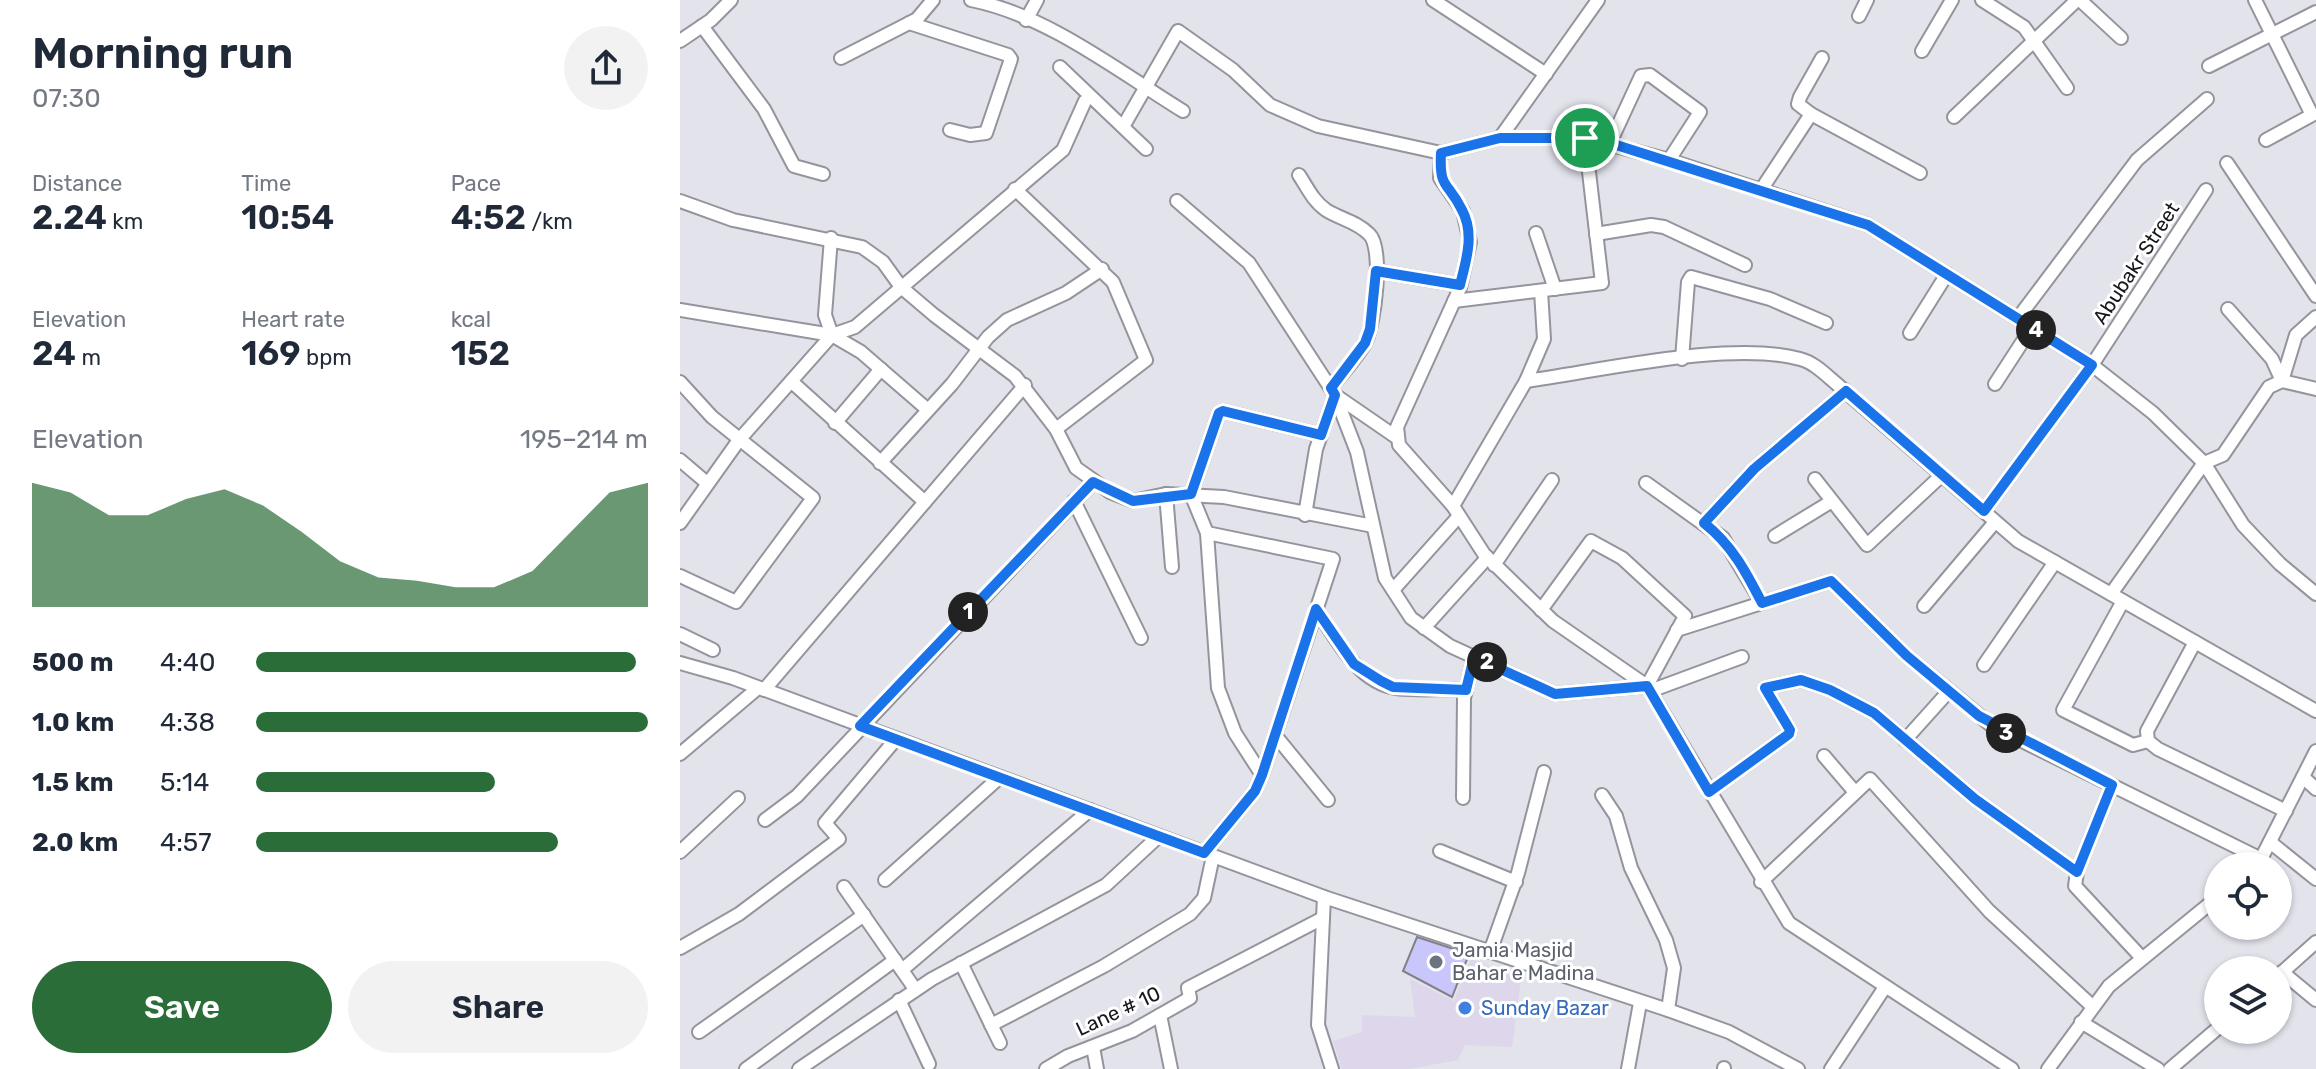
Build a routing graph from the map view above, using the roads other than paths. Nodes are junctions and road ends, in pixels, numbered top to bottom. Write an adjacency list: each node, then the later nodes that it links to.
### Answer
1 (731, 0): 16 (street)
2 (933, 0): 15 (street)
3 (971, 0): 14 (street)
4 (1037, 0): 14 (street)
5 (1433, 0): 26 (street)
6 (1598, 0): 26 (street)
7 (1867, 0): 13 (street)
8 (1952, 0): 21 (street)
9 (1982, 0): 20 (street)
10 (2078, 0): 18 (street); 20 (street)
11 (2255, 0): 17 (street)
12 (2316, 12): 17 (street)
13 (1859, 16)
14 (1026, 20): 27 (street)
15 (909, 23): 22 (street); 36 (street)
16 (702, 26): 19 (street); 46 (street)
17 (2274, 33): 24 (street); 34 (street)
18 (2121, 38)
19 (680, 41)
20 (2033, 42): 28 (street); 33 (street)
21 (1922, 51)
22 (841, 58)
23 (1822, 58): 32 (street)
24 (2209, 66)
25 (1060, 67): 35 (street)
26 (1546, 74): 37 (street)
27 (1146, 88): 31 (street); 35 (street); 42 (street)
28 (2067, 88)
29 (2207, 99): 69 (street)
30 (1085, 101): 48 (street)
31 (1183, 111)
32 (1811, 114): 45 (street); 49 (street)
33 (1954, 117)
34 (2314, 119): 39 (street)
35 (1124, 125): 41 (street)
36 (950, 130)
37 (1500, 138): 38 (street); 42 (street)
38 (1585, 138): 40 (street); 54 (street)
39 (2266, 140)
40 (1610, 143): 43 (street); 43 (street)
41 (1146, 149)
42 (1441, 153): 60 (street)
43 (1669, 160): 49 (street)
44 (2227, 163): 64 (street)
45 (1920, 173)
46 (823, 174)
47 (1299, 175): 58 (street)
48 (1015, 189): 57 (street); 61 (street)
49 (1761, 190): 59 (street)
50 (2206, 190): 76 (street, Abubakr Street)
51 (680, 201): 55 (street)
52 (1177, 201): 85 (street)
53 (1536, 233): 62 (street)
54 (1596, 234): 56 (street); 62 (street)
55 (831, 238): 61 (street); 73 (street)
56 (1745, 265)
57 (1102, 269): 74 (street); 89 (street)
58 (1376, 271): 60 (street); 85 (street)
59 (1947, 274): 69 (street); 72 (street)
60 (1460, 285): 65 (street)
61 (901, 287): 73 (street); 74 (street)
62 (1555, 289): 63 (street)
63 (1541, 291): 65 (street); 78 (street)
64 (2316, 296)
65 (1454, 301): 91 (street)
66 (2228, 309): 79 (street)
67 (680, 310): 73 (street)
68 (2316, 317): 79 (street)
69 (2018, 318): 71 (street)
70 (1826, 323): 75 (street)
71 (2032, 327): 76 (street); 82 (street)
72 (1910, 333)
73 (832, 335): 77 (street); 81 (street)
74 (980, 348): 83 (street); 87 (street)
75 (1682, 359): 78 (street); 86 (street)
76 (2092, 365): 95 (street); 108 (street, Abubakr Street)
77 (881, 369): 87 (street); 88 (street)
78 (1526, 381): 107 (street)
79 (2282, 381): 84 (street); 95 (street)
80 (680, 382): 92 (street)
81 (792, 382): 88 (street); 92 (street)
82 (1995, 384)
83 (1025, 385): 89 (street); 106 (street)
84 (2316, 389)
85 (1333, 391): 90 (street); 91 (street); 113 (street)
86 (1846, 391): 96 (street); 112 (street)
87 (928, 410): 94 (street)
88 (835, 423): 94 (street)
89 (1056, 429): 99 (street)
90 (1321, 435): 103 (street); 109 (street)
91 (1396, 437): 107 (street)
92 (739, 440): 100 (street); 119 (street)
93 (680, 460): 100 (street)
94 (880, 463): 106 (street)
95 (2204, 463): 121 (street); 122 (street)
96 (1942, 475): 105 (street); 108 (street)
97 (1815, 479): 105 (street)
98 (1552, 480): 116 (street)
99 (1093, 482): 102 (street); 104 (street)
100 (707, 483): 111 (street)
101 (1646, 483): 112 (street)
102 (1166, 494): 103 (street); 118 (street)
103 (1191, 494): 109 (street); 114 (street)
104 (1074, 501): 130 (street); 142 (street)
105 (1832, 501): 115 (street)
106 (925, 502): 137 (street)
107 (1456, 511): 116 (street); 120 (street)
108 (1984, 511): 110 (street)
109 (1305, 515): 113 (street)
110 (1995, 522): 117 (street); 124 (street)
111 (680, 523)
112 (1704, 523): 123 (street)
113 (1373, 526): 120 (street)
114 (1207, 533): 125 (street); 151 (street)
115 (1775, 536)
116 (1491, 561): 126 (street); 127 (street)
117 (2055, 562): 122 (street); 135 (street)
118 (1172, 567)
119 (680, 576)
120 (1393, 590): 127 (street)
121 (2316, 594)
122 (2117, 598): 131 (street); 146 (street)
123 (1762, 603): 128 (street); 140 (street)
124 (1924, 606)
125 (1316, 609): 139 (street); 143 (street)
126 (1541, 610): 128 (street); 138 (street)
127 (1424, 628): 133 (street)
128 (1677, 630): 138 (street)
129 (680, 634): 132 (street)
130 (1141, 638)
131 (2195, 642): 141 (street); 146 (street)
132 (713, 650)
133 (1474, 657): 138 (street); 139 (street)
134 (1742, 657): 138 (street)
135 (1984, 665)
136 (683, 667): 137 (street)
137 (761, 689): 142 (street); 148 (street)
138 (1649, 689): 157 (street)
139 (1466, 690): 160 (street)
140 (1949, 691): 145 (street); 154 (street)
141 (2316, 711)
142 (860, 726): 144 (street); 164 (street)
143 (1275, 735): 151 (street); 161 (street)
144 (896, 739): 152 (street); 183 (street)
145 (1905, 740): 157 (street); 172 (street)
146 (2148, 741): 163 (street)
147 (2316, 751): 153 (street)
148 (680, 754)
149 (1824, 756): 156 (street)
150 (1544, 772): 175 (street)
151 (1262, 775): 171 (street)
152 (1000, 777): 162 (street); 174 (street)
153 (2303, 777): 155 (street); 163 (street)
154 (2112, 785): 169 (street); 172 (street)
155 (2316, 789)
156 (1854, 791): 176 (street); 195 (street)
157 (1709, 792): 176 (street)
158 (1602, 795): 196 (street)
159 (738, 798): 168 (street)
160 (1463, 798)
161 (1328, 800)
162 (1090, 810): 165 (street); 188 (street)
163 (2286, 811): 166 (street)
164 (765, 820)
165 (1159, 836): 171 (street); 186 (street)
166 (2270, 842): 170 (street); 173 (street)
167 (1440, 851): 175 (street)
168 (680, 852)
169 (2238, 852)
170 (2264, 852)
171 (1208, 854): 178 (street); 199 (street)
172 (2077, 872): 185 (street)
173 (2316, 879)
174 (885, 880)
175 (1516, 882): 184 (street)
176 (1761, 882): 190 (street)
177 (844, 887): 180 (street)
178 (1324, 897): 181 (street); 184 (street)
179 (2204, 908): 185 (street)
180 (864, 915): 188 (street); 200 (street)
181 (1323, 918): 197 (street, Lane # 10); 210 (street)
182 (2316, 942): 187 (street)
183 (680, 948)
184 (1490, 952): 194 (street)
185 (2141, 957): 195 (street)
186 (961, 963): 191 (street); 199 (street)
187 (2292, 963)
188 (899, 965): 191 (street); 205 (street)
189 (2292, 983): 193 (street)
190 (1885, 987): 213 (street); 214 (street)
191 (915, 989): 192 (street)
192 (899, 1000): 204 (street); 206 (street)
193 (2316, 1000)
194 (1640, 1003): 196 (street); 211 (street)
195 (2092, 1006): 198 (street)
196 (1668, 1010): 212 (street)
197 (1160, 1015): 203 (street, Lane # 10); 209 (street)
198 (2081, 1022): 215 (street); 216 (street)
199 (991, 1025): 202 (street)
200 (699, 1032)
201 (2204, 1040): 217 (street)
202 (1000, 1043)
203 (1093, 1047): 207 (street, Lane # 10); 208 (street)
204 (929, 1064)
205 (746, 1069)
206 (799, 1069)
207 (1046, 1069)
208 (1097, 1069)
209 (1171, 1069)
210 (1332, 1069)
211 (1628, 1069)
212 (1798, 1069)
213 (1831, 1069)
214 (2012, 1069)
215 (2048, 1069)
216 (2158, 1069)
217 (2170, 1069)

